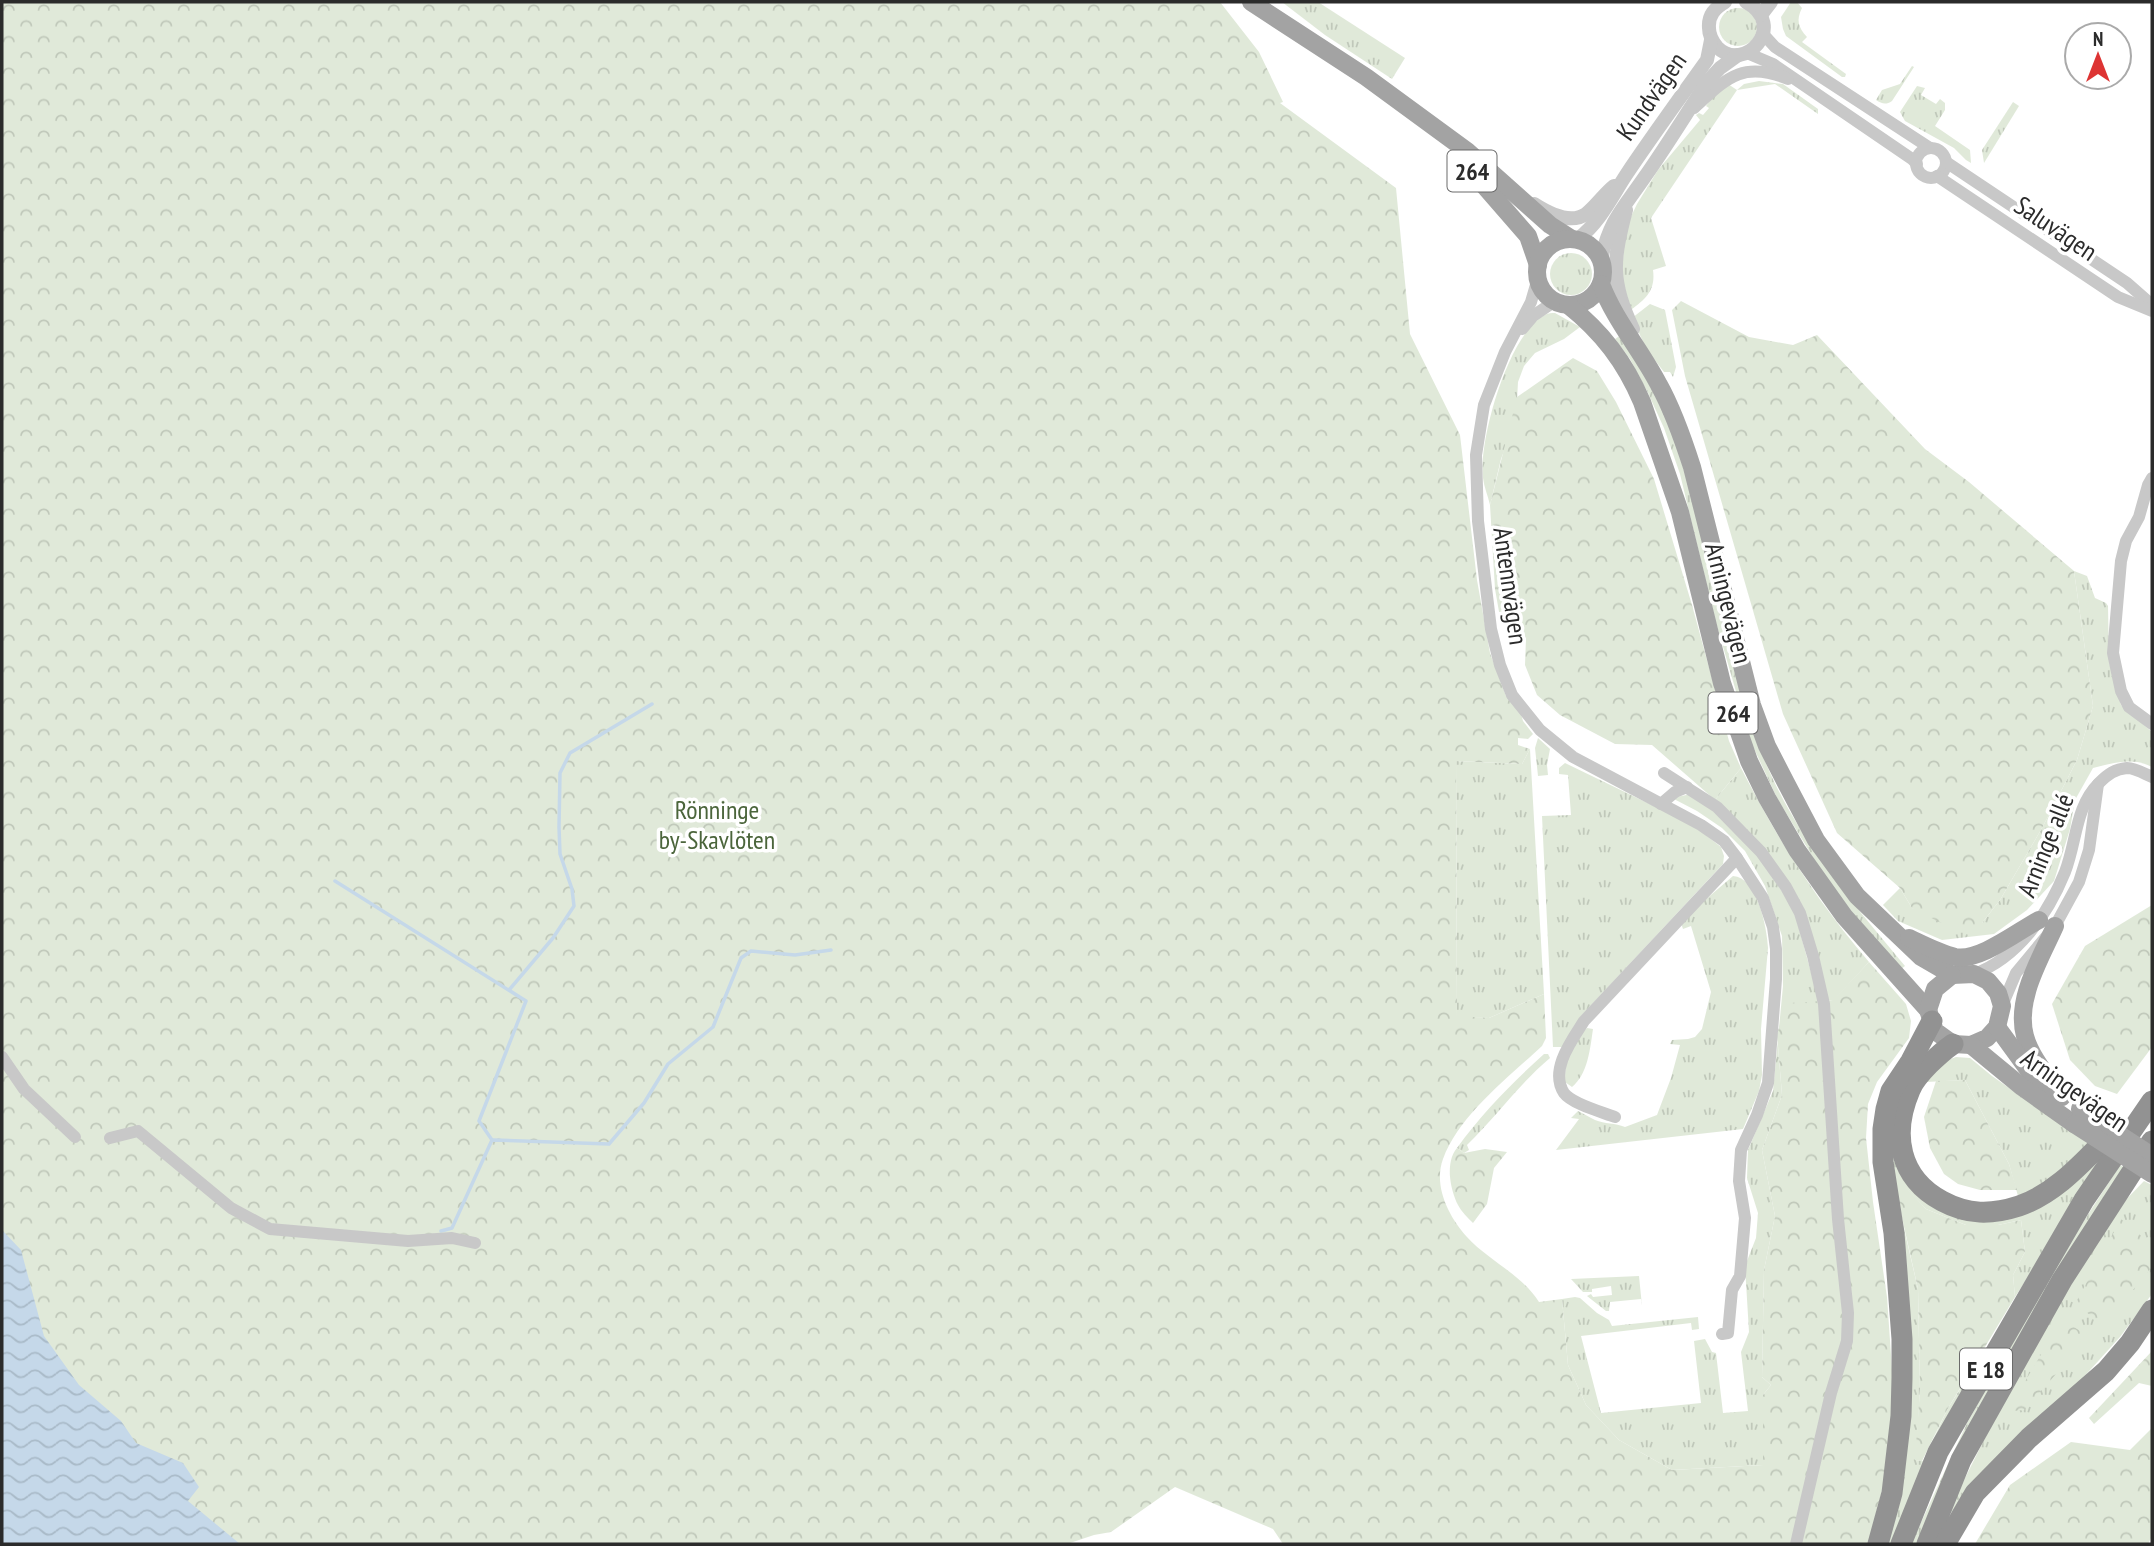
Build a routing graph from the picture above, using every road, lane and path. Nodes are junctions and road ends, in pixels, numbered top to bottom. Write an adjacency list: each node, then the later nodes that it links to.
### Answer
1 (1251, 2): 10 (main road, 264)
2 (1725, 2): 7 (street, Kundvägen)
3 (1746, 2): 5 (street)
4 (1771, 2): 5 (street)
5 (1761, 15): 6 (street)
6 (1763, 34): 8 (street, Kundvägen); 12 (street, Saluvägen)
7 (1711, 40): 8 (street); 15 (street, Kundvägen)
8 (1743, 54): 9 (street, Saluvägen); 11 (street, Kundvägen)
9 (1808, 88): 11 (street, Kundvägen); 14 (street, Saluvägen)
10 (1386, 92): 17 (main road, 264); 21 (main road, 264)
11 (1684, 118): 18 (street, Kundvägen)
12 (1930, 148): 13 (street, Saluvägen); 14 (street)
13 (1946, 162): 16 (street); 24 (street, Saluvägen)
14 (1917, 164): 16 (street, Saluvägen)
15 (1625, 176): 17 (street, Kundvägen); 19 (street, Kundvägen)
16 (1937, 176): 25 (street, Saluvägen)
17 (1508, 188): 19 (main road, 264)
18 (1630, 197): 20 (street, Kundvägen); 27 (street, Kundvägen)
19 (1575, 239): 20 (main road, 264); 21 (main road)
20 (1601, 260): 22 (main road, 264)
21 (1538, 272): 23 (main road, 264); 26 (street, Antennvägen)
22 (1601, 284): 23 (main road); 27 (main road, Arningevägen / 264)
23 (1561, 303): 26 (street, Antennvägen); 42 (main road, Arningevägen / 264)
24 (2152, 305)
25 (2152, 311)
26 (1513, 340): 33 (street, Antennvägen)
27 (1659, 384): 38 (main road, Arningevägen / 264)
28 (2152, 478): 29 (street)
29 (2152, 724)
30 (1664, 773): 34 (street)
31 (2152, 777): 37 (street, Arninge allé)
32 (1647, 783): 33 (street)
33 (1626, 785): 35 (street, Antennvägen)
34 (1687, 787): 35 (street); 61 (street)
35 (1661, 804): 36 (street, Antennvägen)
36 (1737, 858): 49 (street); 59 (street, Antennvägen)
37 (2047, 923): 38 (main road); 39 (street, Arninge allé); 41 (street, Arninge allé); 47 (main road)
38 (1894, 930): 40 (main road, Arningevägen / 264)
39 (1974, 974): 40 (main road); 41 (main road)
40 (1952, 975): 42 (main road)
41 (2001, 1006): 43 (main road, Arningevägen)
42 (1930, 1015): 44 (main road, Arningevägen / 264); 62 (highway)
43 (1997, 1027): 44 (main road, Arningevägen); 47 (main road, Arningevägen / 264)
44 (1962, 1044): 46 (highway); 50 (main road, Arningevägen / 264)
45 (2, 1057): 51 (street)
46 (2152, 1090)
47 (2062, 1097): 50 (main road, Arningevägen / 264)
48 (2152, 1101): 63 (highway, E 18)
49 (1615, 1117)
50 (2077, 1117): 54 (main road, Arningevägen / 264, bridge); 55 (main road, Arningevägen / 264, bridge)
51 (75, 1137)
52 (110, 1138): 56 (street)
53 (2152, 1141): 64 (highway, E 18)
54 (2152, 1156)
55 (2152, 1174)
56 (475, 1243)
57 (2152, 1310): 60 (highway)
58 (2152, 1326): 60 (highway)
59 (1722, 1334)
60 (2130, 1343): 65 (highway)
61 (1796, 1544)
62 (1878, 1544)
63 (1901, 1544)
64 (1927, 1544)
65 (1945, 1544)

